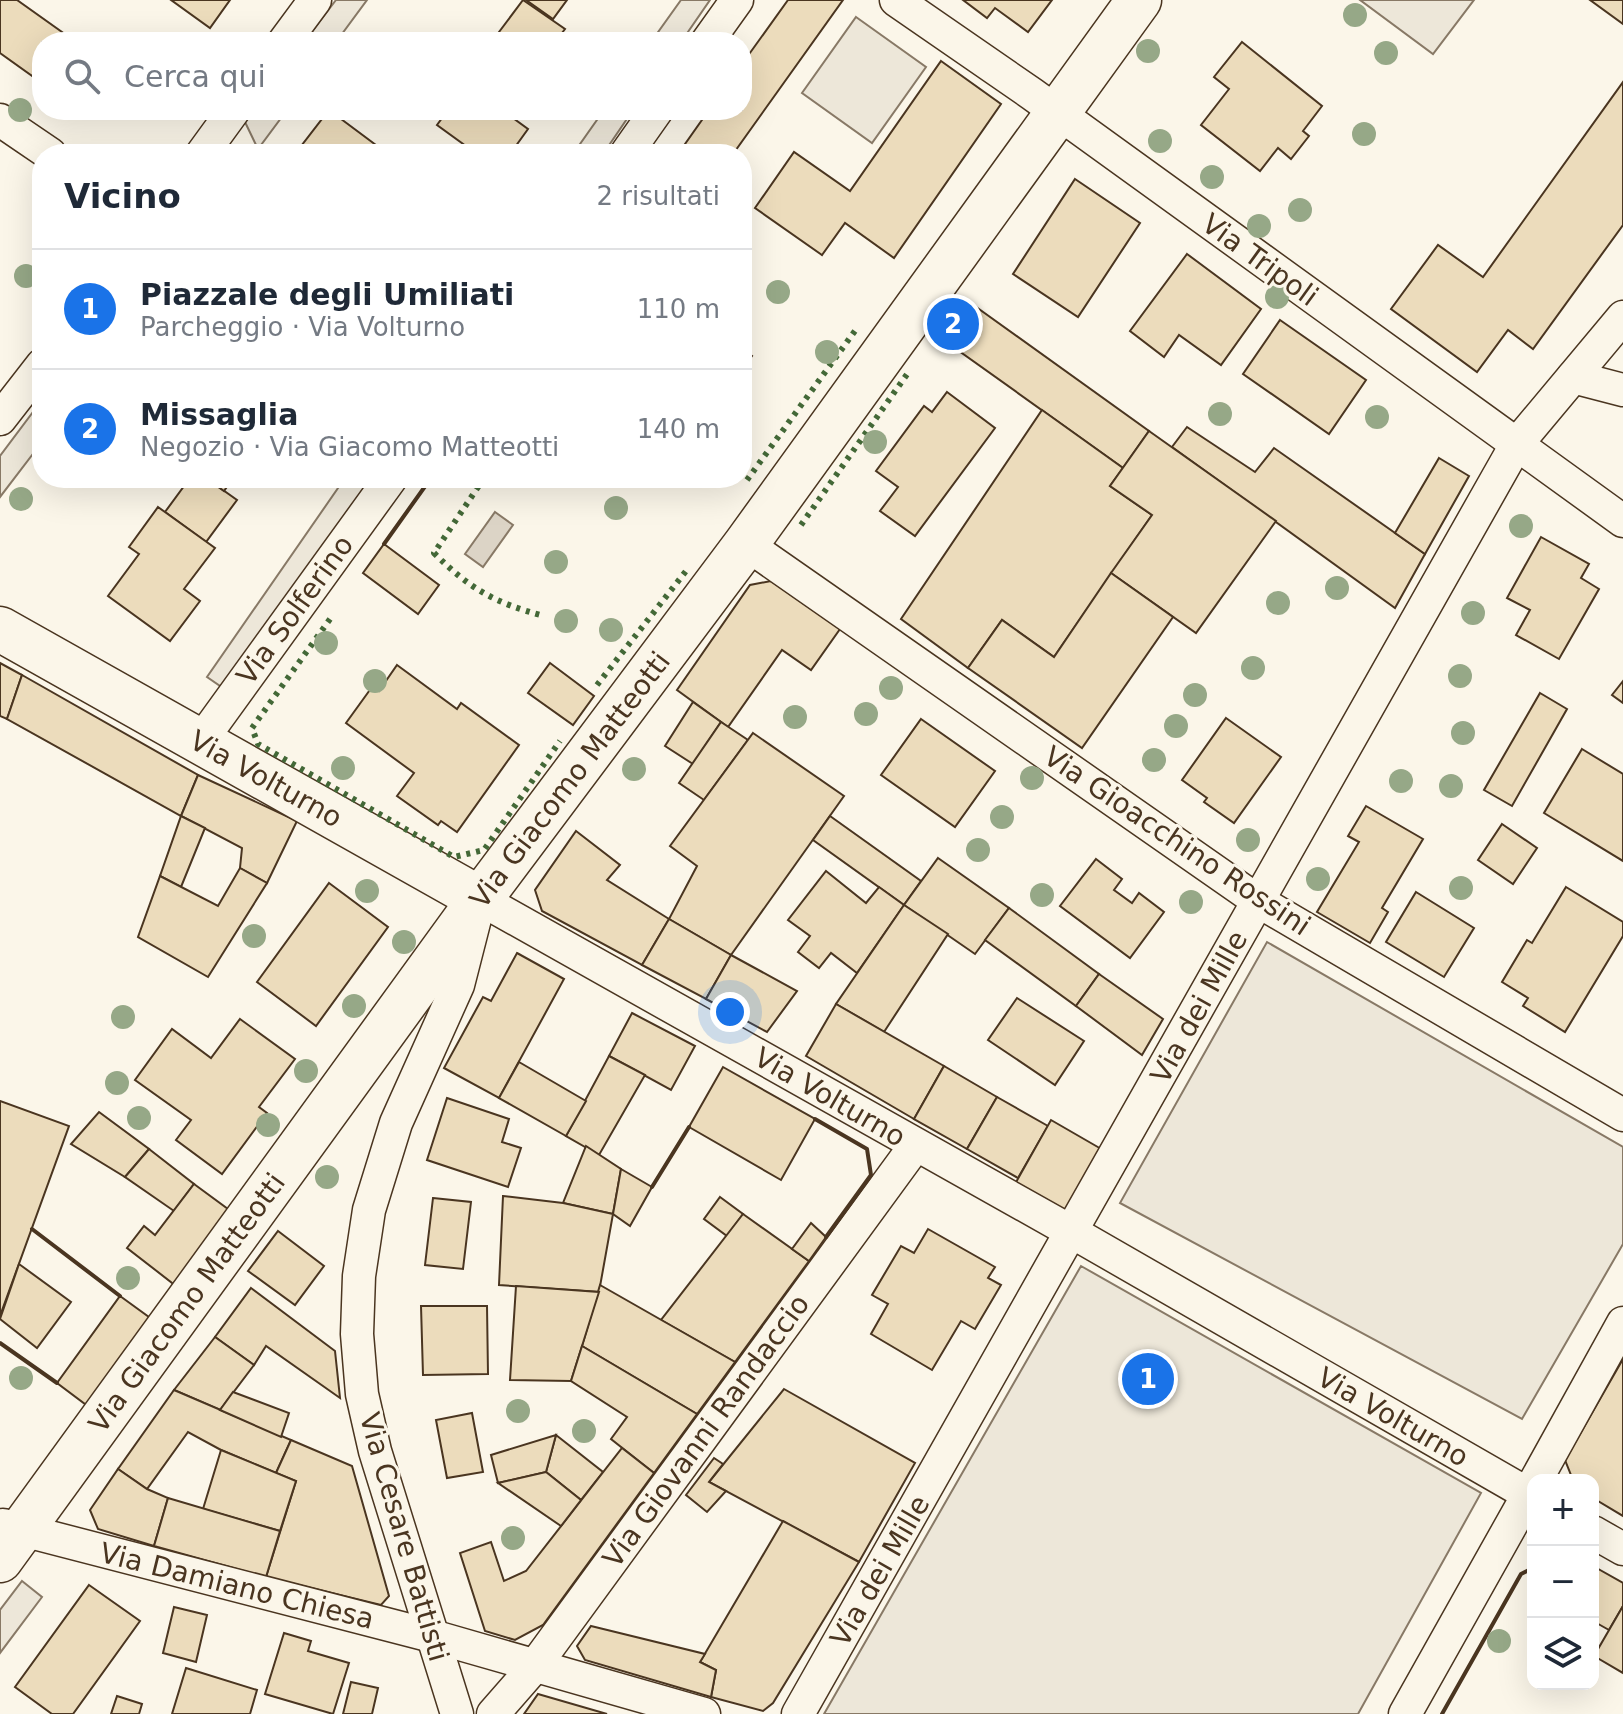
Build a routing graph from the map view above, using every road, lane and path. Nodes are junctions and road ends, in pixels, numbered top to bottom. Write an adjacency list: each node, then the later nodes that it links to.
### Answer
1 (315, 0): 5 (street)
2 (737, 0): 6 (street)
3 (896, 0): 7 (street, Via Tripoli)
4 (1139, 0): 7 (street, Via Giacomo Matteotti)
5 (291, 32)
6 (714, 32)
7 (1059, 113): 19 (street, Via Tripoli); 22 (street, Via Giacomo Matteotti)
8 (0, 120): 11 (street)
9 (227, 120): 12 (street)
10 (650, 120): 13 (street)
11 (35, 144)
12 (209, 144)
13 (633, 144)
14 (1623, 317): 15 (street, Via dei Mille)
15 (1573, 377): 17 (street); 19 (street, Via dei Mille)
16 (32, 378): 18 (street)
17 (1623, 390)
18 (0, 419)
19 (1516, 445): 21 (street, Via Tripoli); 26 (street, Via dei Mille)
20 (384, 488): 24 (street, Via Solferino)
21 (1623, 521)
22 (746, 544): 25 (street, Via Giacomo Matteotti); 26 (street, Via Gioacchino Rossini)
23 (0, 629): 24 (street, Via Volturno)
24 (200, 742): 25 (street, Via Volturno)
25 (480, 899): 28 (street, Via Volturno); 35 (street, Via Giacomo Matteotti); 37 (street, Via Cesare Battisti)
26 (1258, 901): 27 (street, Via Gioacchino Rossini); 29 (street, Via dei Mille)
27 (1623, 1115)
28 (915, 1146): 29 (street, Via Volturno); 38 (street, Via Giovanni Randaccio)
29 (1072, 1232): 32 (street, Via Volturno); 42 (street, Via dei Mille)
30 (1623, 1323): 31 (street)
31 (1542, 1474)
32 (1527, 1487)
33 (1527, 1500): 43 (street)
34 (1599, 1535): 36 (street)
35 (7, 1538): 37 (street, Via Damiano Chiesa)
36 (1623, 1549)
37 (432, 1636): 38 (street, Via Damiano Chiesa); 39 (street, Via Cesare Battisti)
38 (534, 1667): 40 (street, Via Giovanni Randaccio); 41 (street, Via Damiano Chiesa)
39 (457, 1714)
40 (493, 1714)
41 (704, 1714)
42 (798, 1714)
43 (1405, 1714)

